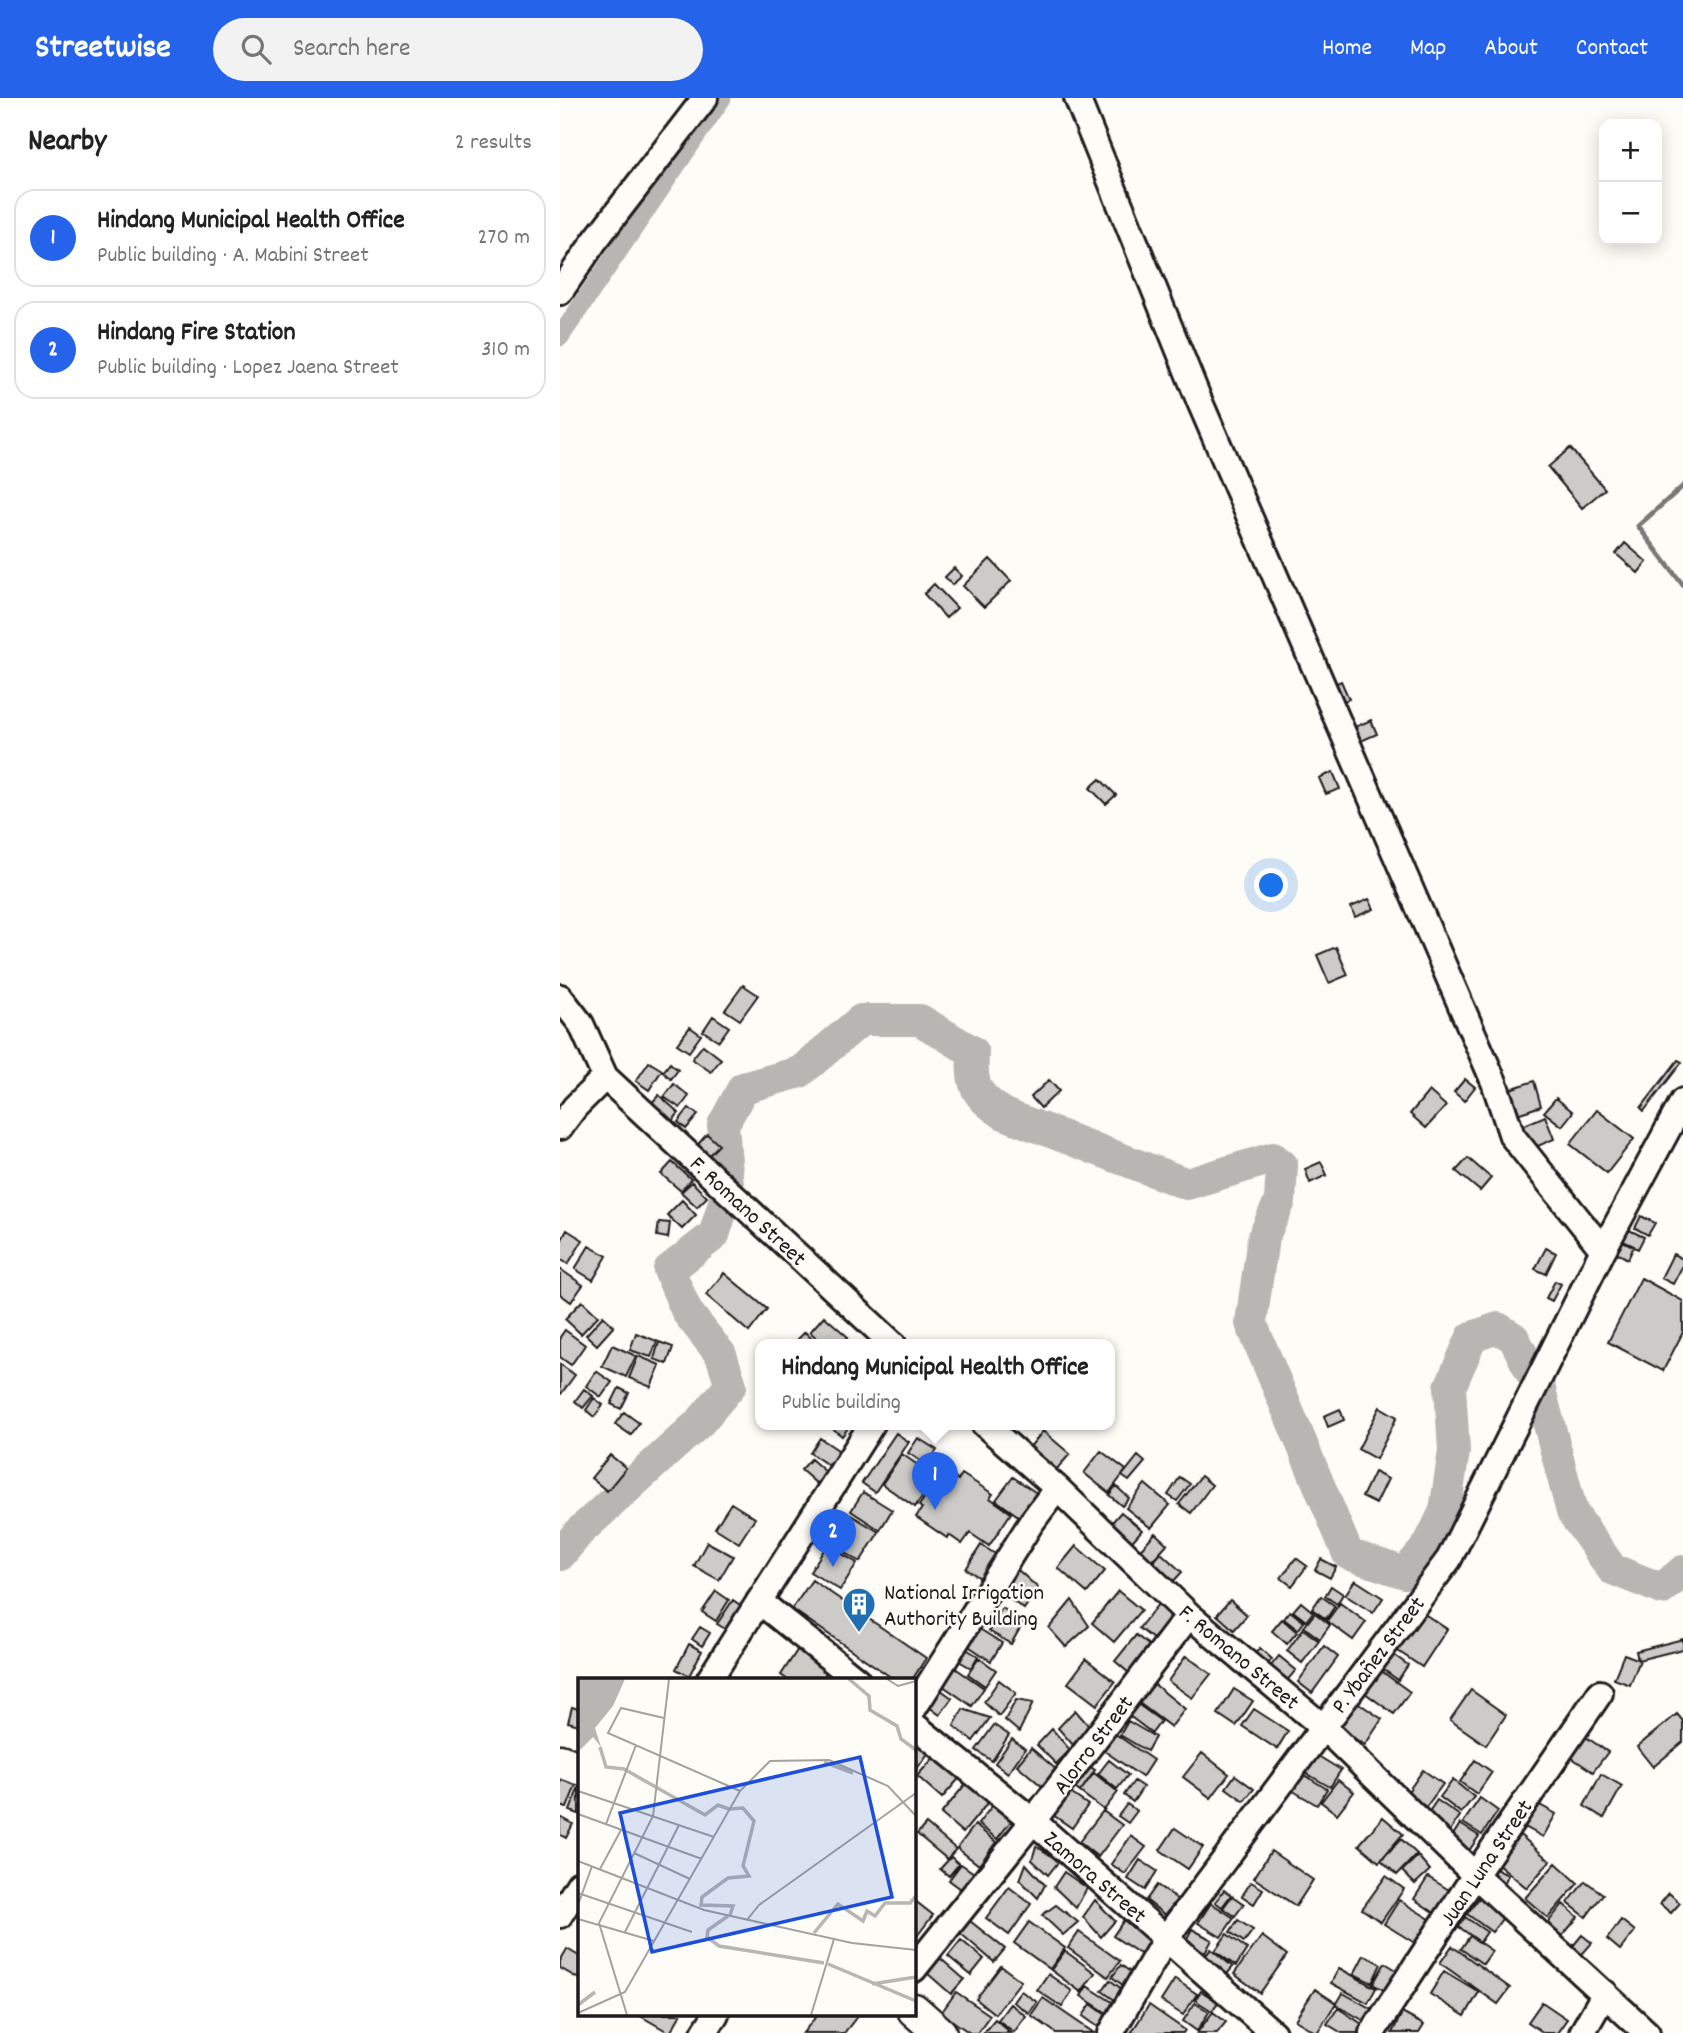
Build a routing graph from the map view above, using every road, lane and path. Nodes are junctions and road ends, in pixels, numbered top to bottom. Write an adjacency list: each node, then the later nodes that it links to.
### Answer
1 (705, 98): 3 (street)
2 (1077, 98): 8 (street)
3 (560, 292)
4 (560, 997): 5 (street)
5 (605, 1077): 7 (street); 9 (street, F. Romano Street)
6 (1683, 1101): 8 (street, P. Ybañez Street)
7 (560, 1127)
8 (1603, 1250): 20 (street, P. Ybañez Street)
9 (888, 1339)
10 (868, 1430): 13 (street)
11 (991, 1430): 12 (street, F. Romano Street)
12 (1057, 1488): 14 (street, F. Romano Street); 18 (street)
13 (759, 1601): 15 (street); 16 (street)
14 (1189, 1615): 20 (street, F. Romano Street); 23 (street, Alorro Street)
15 (710, 1678)
16 (856, 1678)
17 (1600, 1693): 24 (street, Juan Luna Street)
18 (915, 1706)
19 (915, 1726): 23 (street, Zamora Street)
20 (1322, 1726): 24 (street, F. Romano Street); 27 (street, P. Ybañez Street)
21 (560, 1761): 22 (main road)
22 (578, 1768)
23 (1033, 1821): 27 (street, Zamora Street); 28 (street, Alorro Street)
24 (1475, 1875): 29 (street, F. Romano Street); 36 (street, Juan Luna Street)
25 (578, 1886): 26 (street)
26 (560, 1915)
27 (1166, 1938): 34 (street, P. Ybañez Street); 35 (street, Zamora Street)
28 (915, 1968)
29 (1605, 1993): 37 (street); 38 (street, F. Romano Street)
30 (915, 2011): 33 (main road)
31 (715, 2016): 32 (street)
32 (704, 2033)
33 (940, 2033)
34 (1111, 2033)
35 (1273, 2033)
36 (1372, 2033)
37 (1582, 2033)
38 (1647, 2033)

